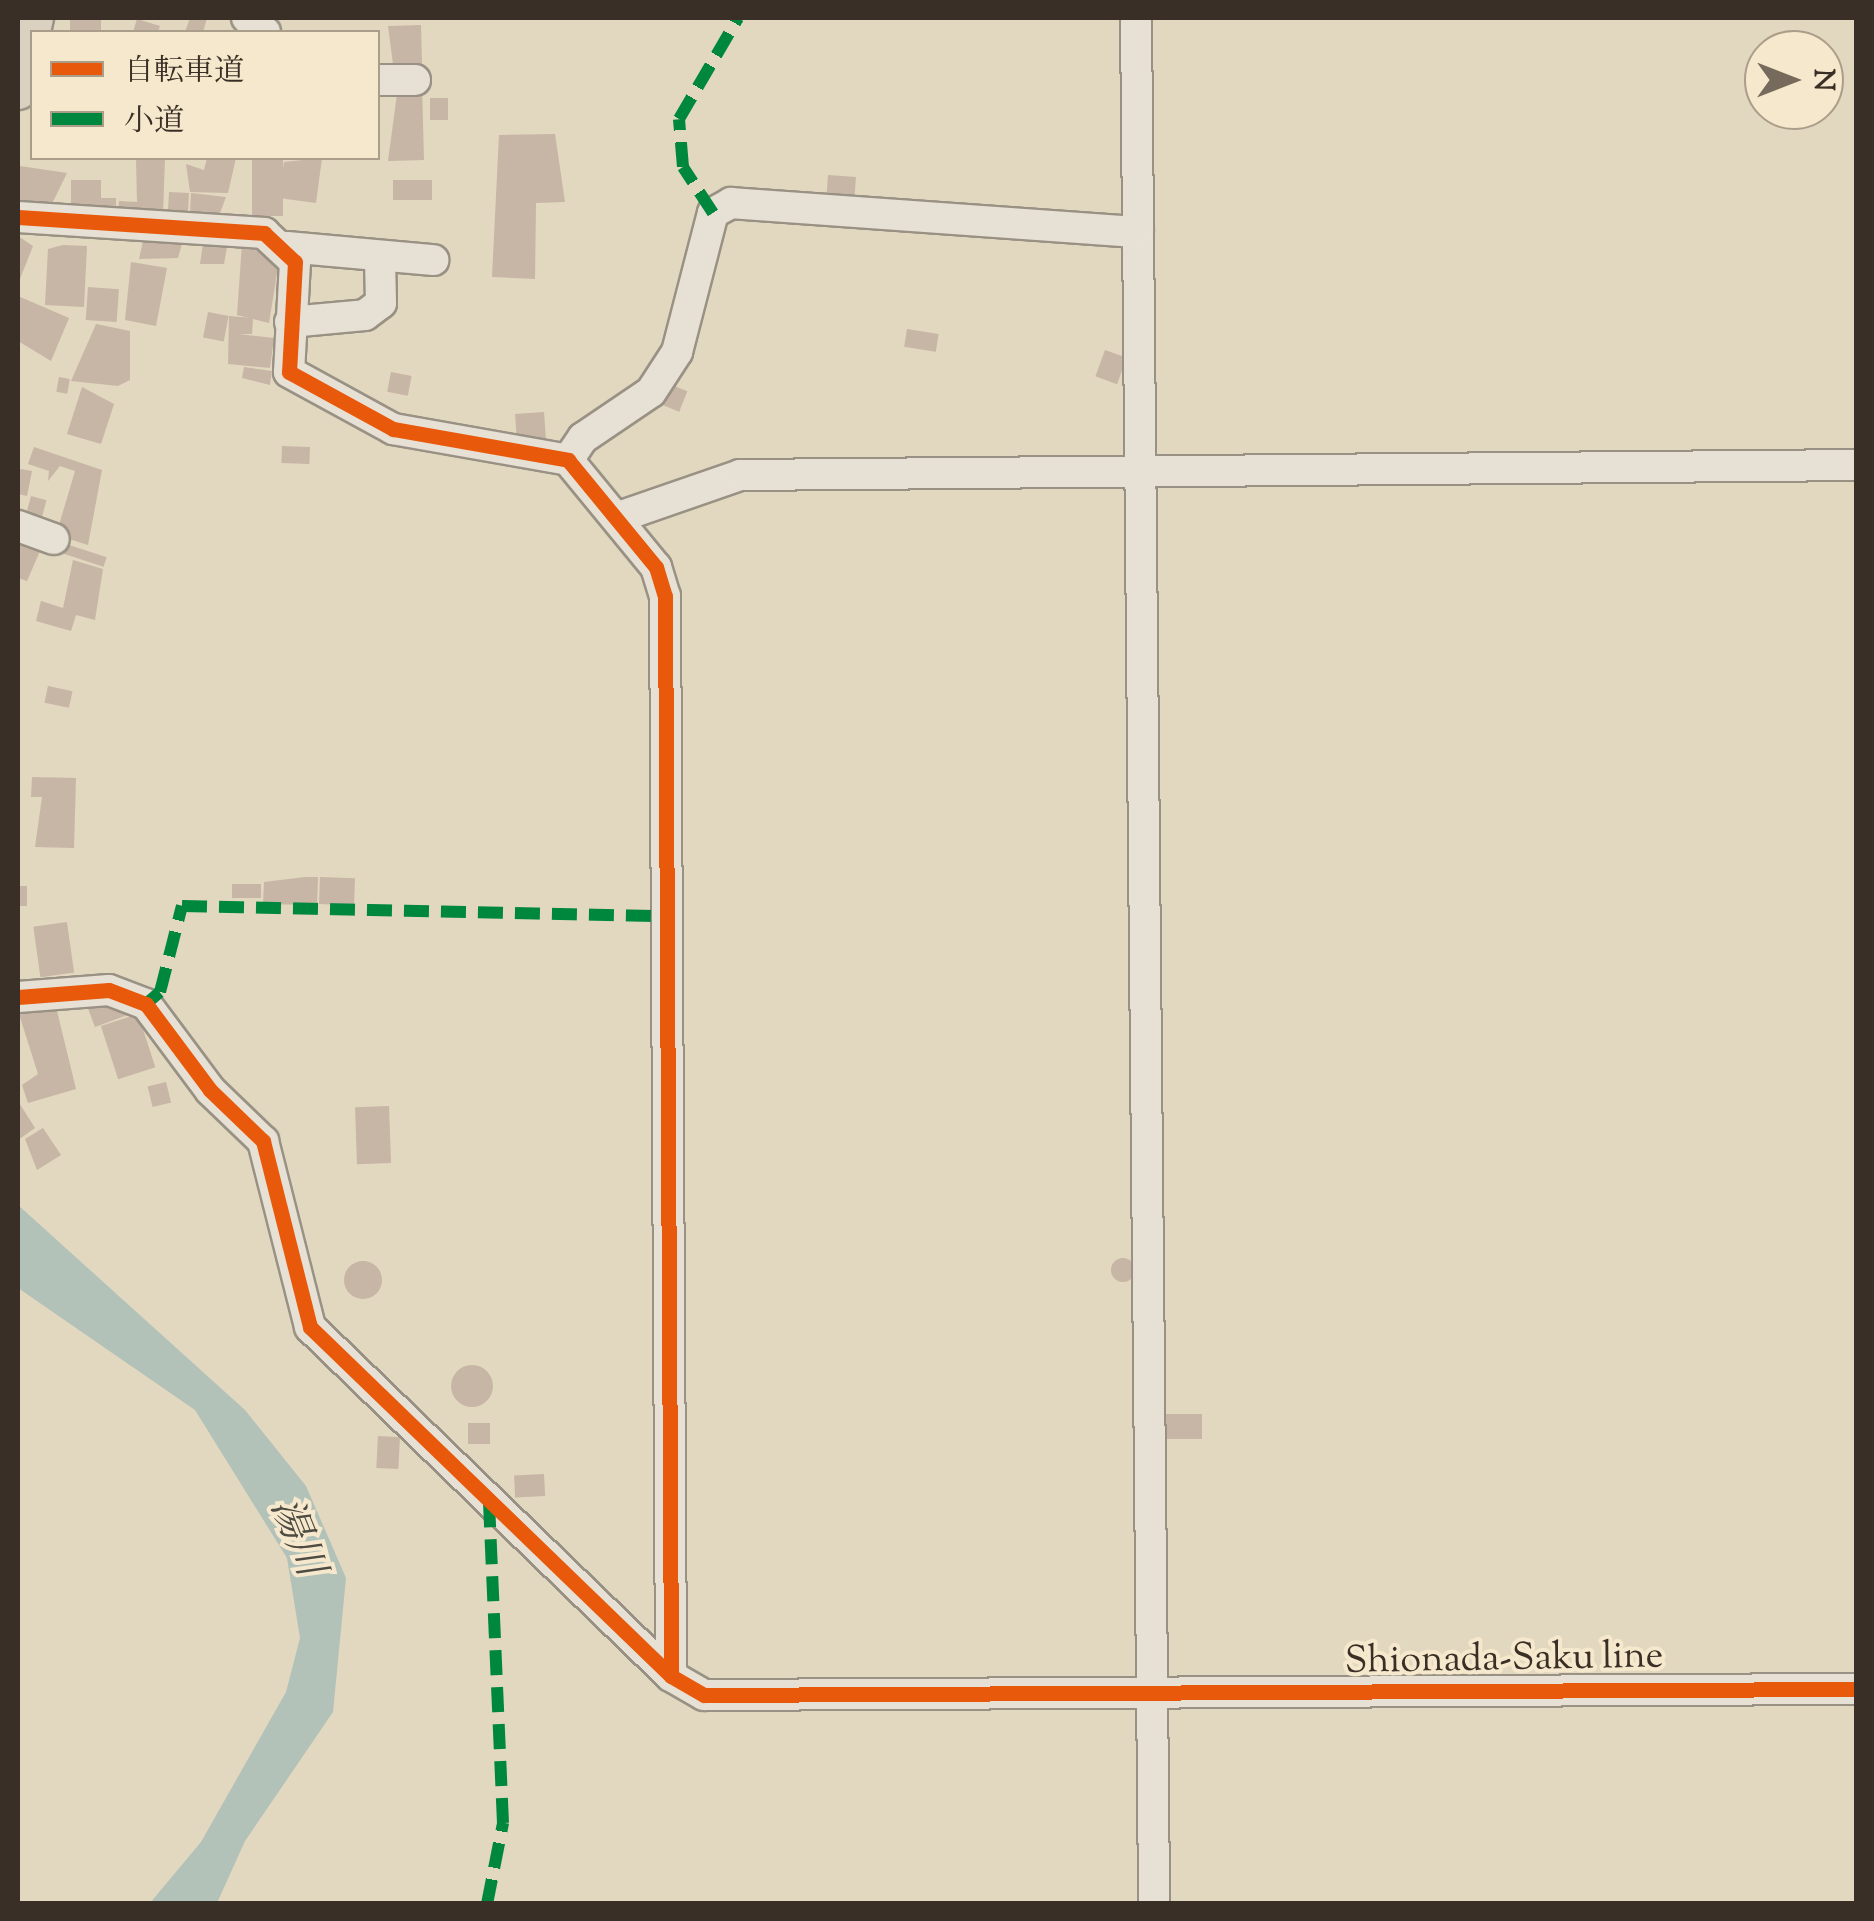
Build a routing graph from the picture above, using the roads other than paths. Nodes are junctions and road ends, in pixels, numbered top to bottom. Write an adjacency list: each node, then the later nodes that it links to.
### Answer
1 (1136, 18): 7 (street)
2 (30, 36): 5 (main road)
3 (380, 80): 4 (street)
4 (415, 80)
5 (18, 90)
6 (18, 217): 8 (street)
7 (1138, 232): 12 (street); 14 (street)
8 (287, 247): 9 (street); 11 (street)
9 (380, 258): 10 (street); 11 (street)
10 (434, 260)
11 (290, 322): 12 (street)
12 (568, 460): 15 (street)
13 (1856, 465): 14 (street)
14 (1137, 468): 15 (street); 21 (street)
15 (620, 518): 19 (street)
16 (18, 526): 17 (street)
17 (54, 539)
18 (18, 997): 19 (street)
19 (671, 1676): 21 (street, Shionada-Saku line)
20 (1856, 1689): 21 (street, Shionada-Saku line)
21 (1152, 1697): 22 (street)
22 (1154, 1904)

